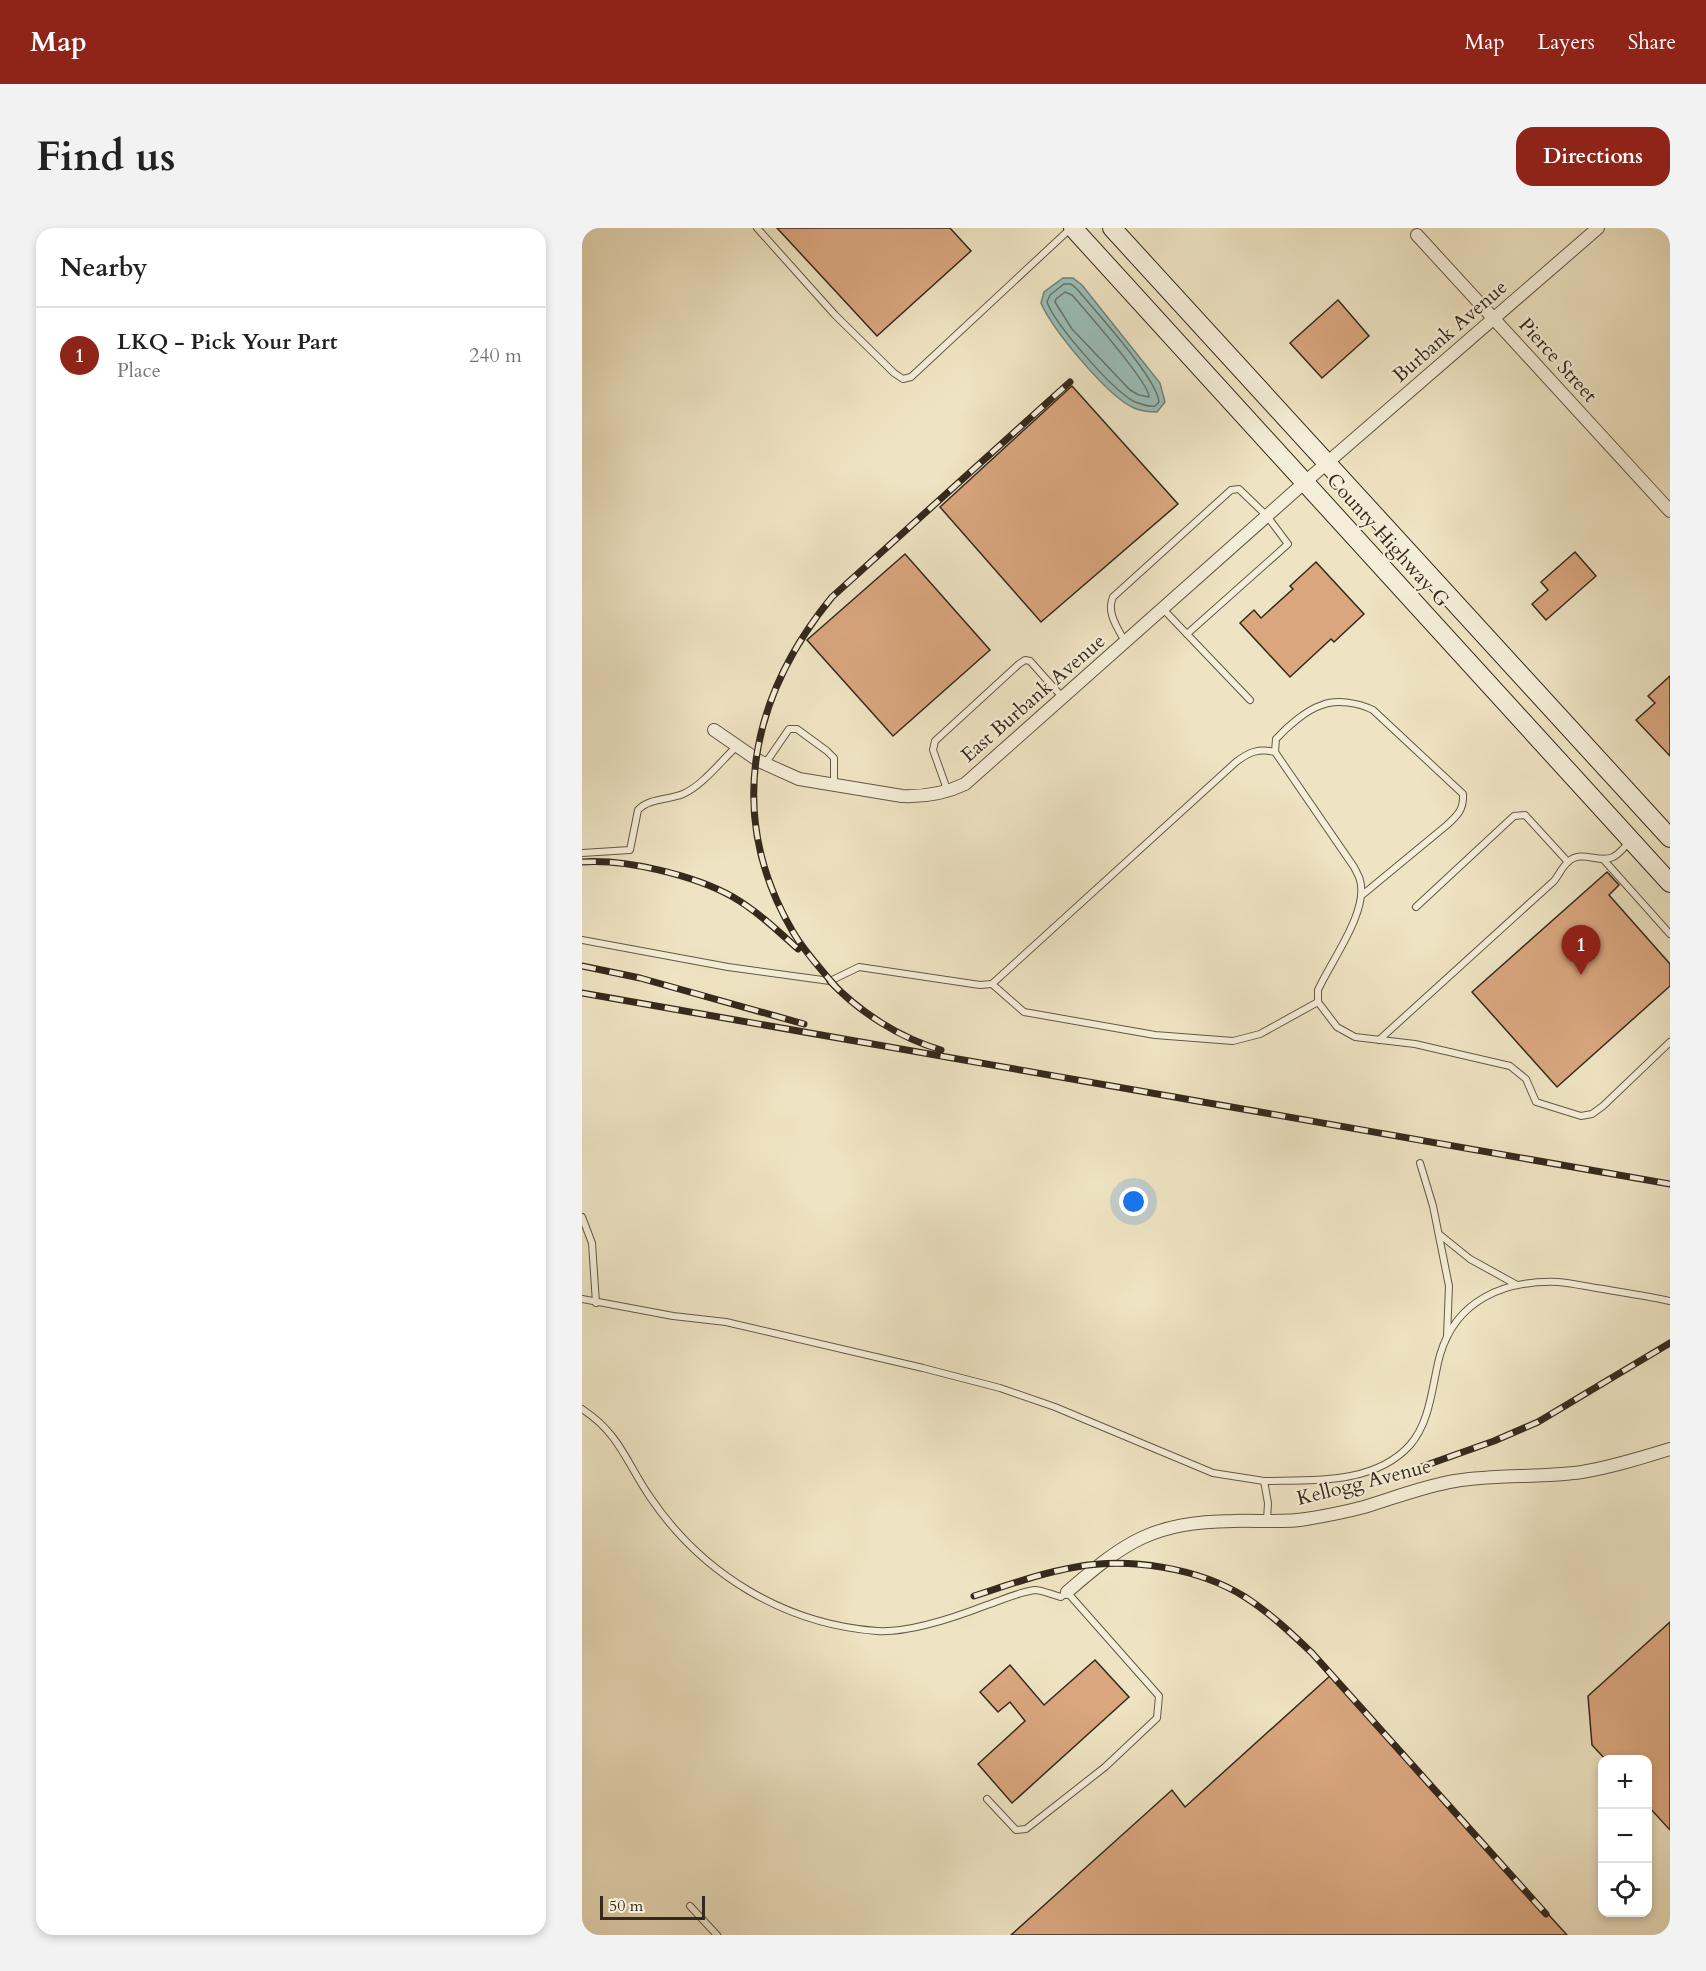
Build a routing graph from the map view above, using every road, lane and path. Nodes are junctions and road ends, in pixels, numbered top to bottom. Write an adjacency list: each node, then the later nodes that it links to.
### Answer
1 (757, 228): 2 (lane)
2 (1072, 228): 8 (main road, County Highway G)
3 (1112, 228): 7 (main road, County Highway G)
4 (1598, 228): 6 (street, Burbank Avenue)
5 (1417, 235): 6 (street, Pierce Street)
6 (1494, 319): 7 (street, Burbank Avenue); 9 (street, Pierce Street)
7 (1327, 463): 8 (street, East Burbank Avenue); 22 (main road, County Highway G)
8 (1305, 482): 10 (street, East Burbank Avenue); 24 (main road, County Highway G)
9 (1670, 511)
10 (1267, 516): 11 (street, East Burbank Avenue); 12 (lane); 13 (lane)
11 (1163, 609): 12 (lane); 13 (street, East Burbank Avenue)
12 (1187, 634): 15 (lane)
13 (1125, 643): 14 (street, East Burbank Avenue)
14 (1063, 698): 21 (street, East Burbank Avenue); 21 (lane)
15 (1251, 700)
16 (714, 730): 17 (street, East Burbank Avenue)
17 (736, 746): 19 (street, East Burbank Avenue); 25 (lane)
18 (1275, 752): 29 (lane); 29 (lane); 33 (lane)
19 (765, 764): 20 (street, East Burbank Avenue); 20 (lane)
20 (834, 785): 21 (street, East Burbank Avenue)
21 (948, 792)
22 (1653, 819): 23 (main road, County Highway G); 24 (main road)
23 (1670, 838)
24 (1631, 840): 26 (lane); 28 (main road, County Highway G)
25 (582, 853)
26 (1603, 859): 27 (lane); 31 (lane)
27 (1568, 862): 30 (lane); 35 (lane)
28 (1670, 883)
29 (1361, 896): 34 (lane)
30 (1416, 907)
31 (1670, 934)
32 (582, 940): 33 (lane)
33 (992, 984): 34 (lane)
34 (1318, 1002): 35 (lane)
35 (1378, 1040): 36 (lane)
36 (1670, 1042)
37 (1420, 1163): 39 (lane)
38 (582, 1217): 43 (lane)
39 (1438, 1233): 40 (lane); 44 (lane)
40 (1517, 1285): 42 (lane); 44 (lane)
41 (582, 1299): 43 (lane)
42 (1670, 1300)
43 (596, 1303): 47 (lane)
44 (1447, 1337): 47 (lane)
45 (582, 1409): 49 (lane)
46 (1670, 1449): 48 (street, Kellogg Avenue)
47 (1264, 1481): 48 (lane)
48 (1267, 1520): 49 (street, Kellogg Avenue)
49 (1067, 1592): 50 (lane)
50 (987, 1799)
51 (690, 1906): 52 (lane)
52 (717, 1935)

